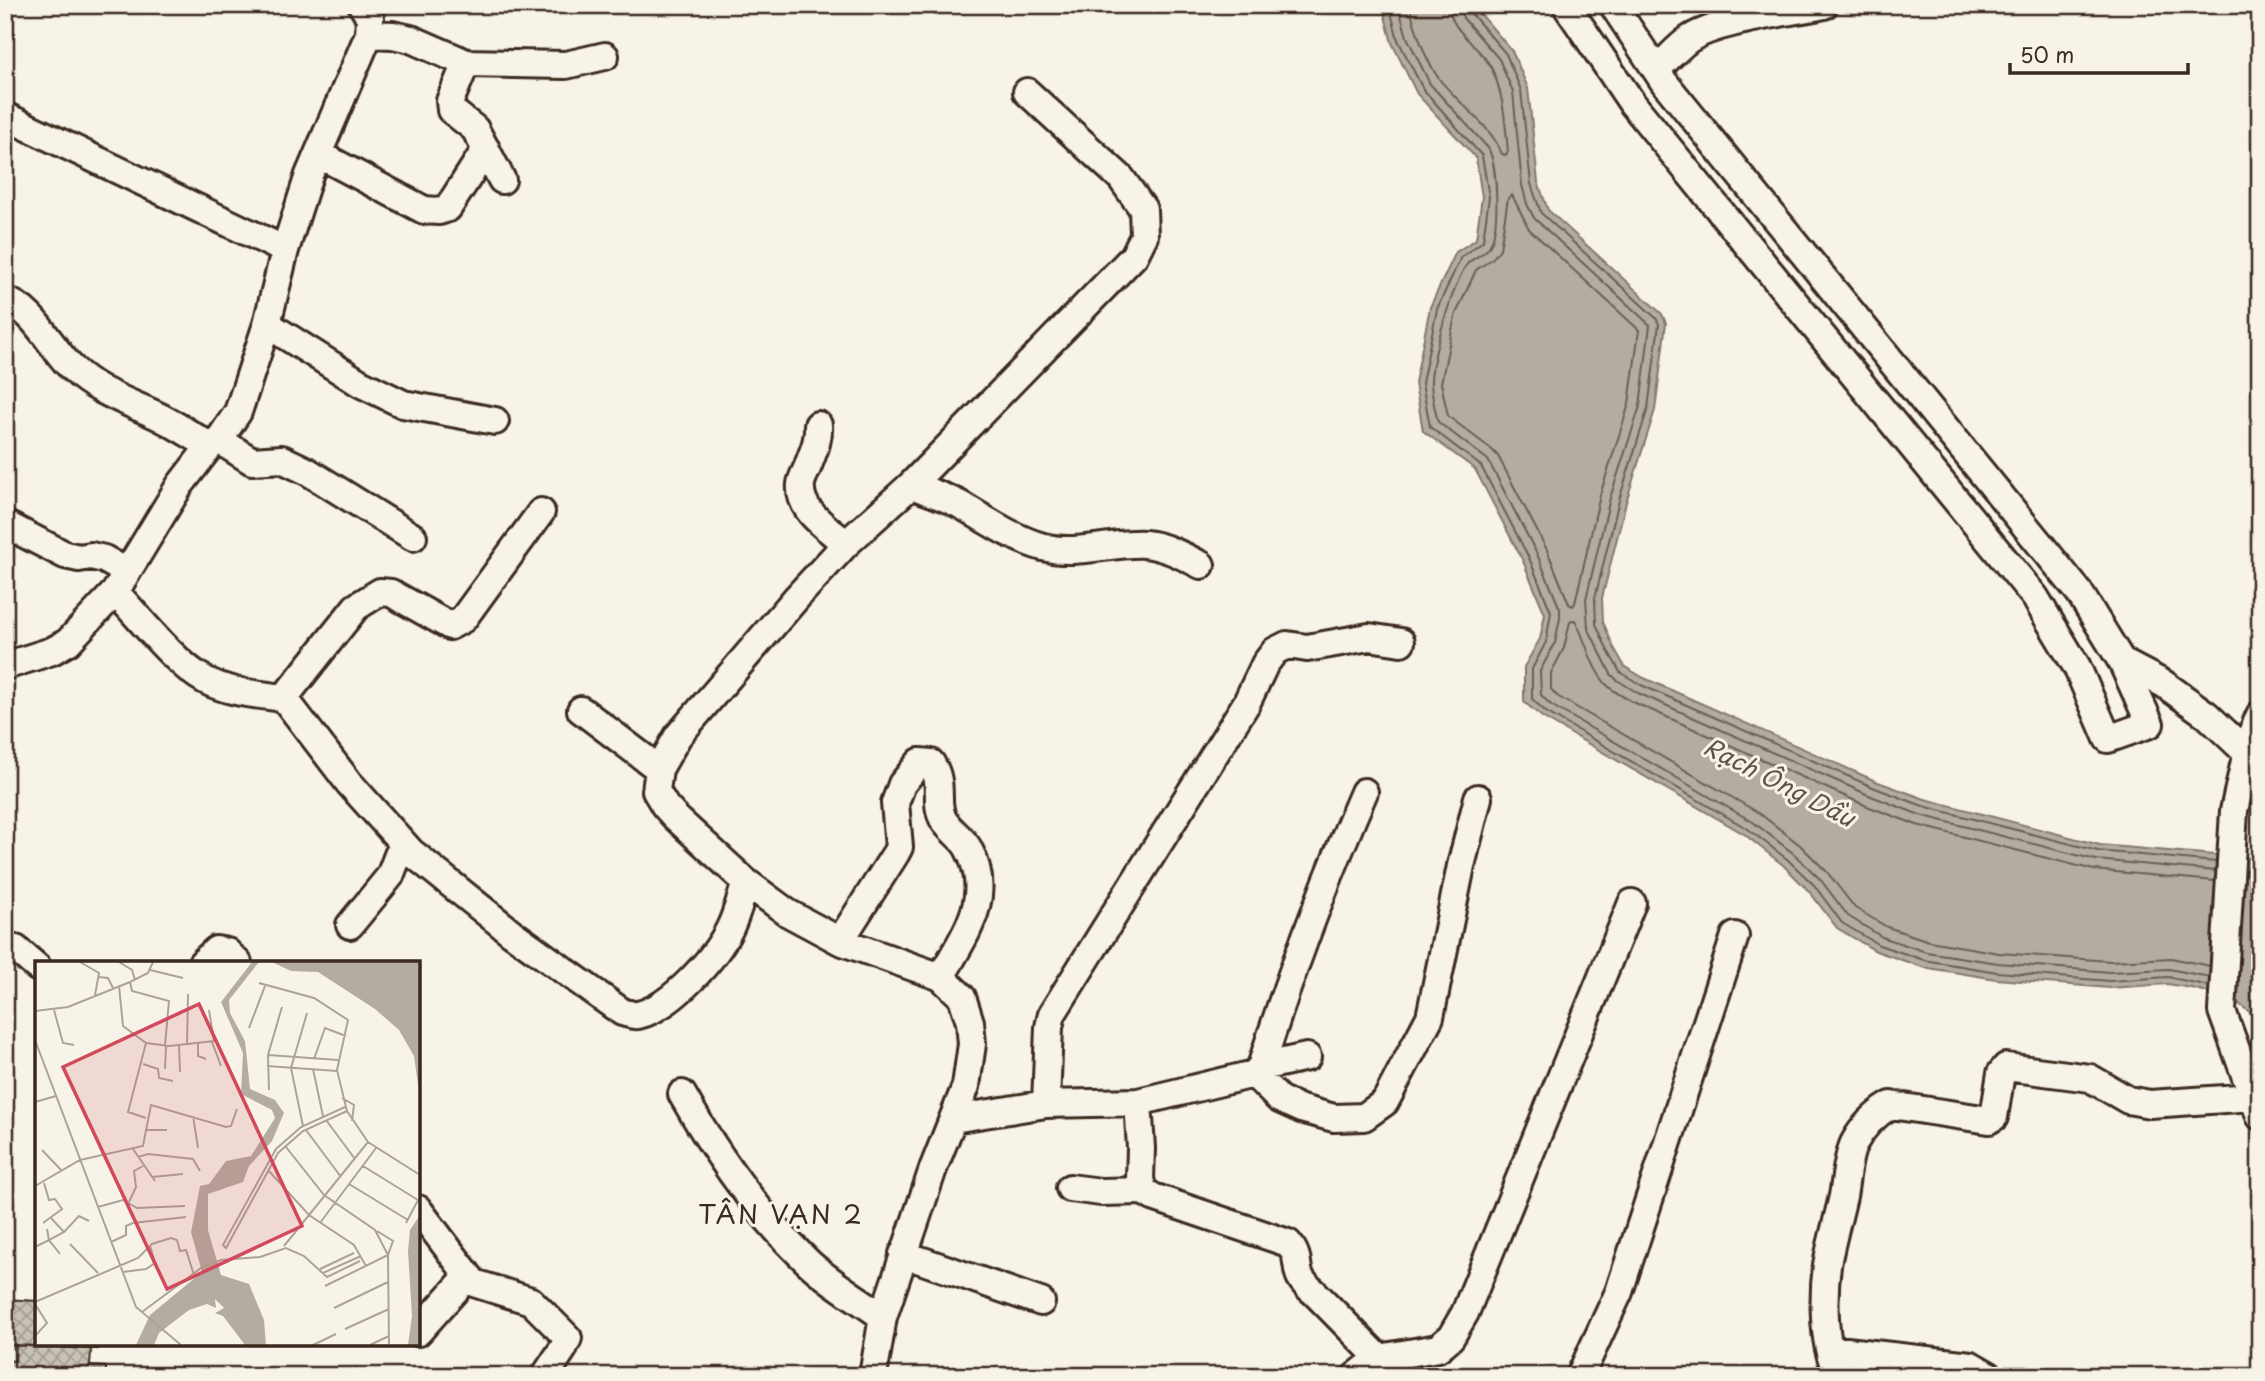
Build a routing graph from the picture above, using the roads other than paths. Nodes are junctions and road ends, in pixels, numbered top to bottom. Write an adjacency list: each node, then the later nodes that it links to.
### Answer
1 (362, 5): 5 (street)
2 (1566, 5): 24 (street)
3 (1613, 5): 8 (street)
4 (1824, 5): 8 (street)
5 (369, 34): 7 (street); 12 (street)
6 (605, 56): 7 (street)
7 (466, 63): 11 (street)
8 (1656, 71): 21 (street)
9 (1027, 92): 20 (street)
10 (5, 116): 14 (street)
11 (486, 149): 12 (street); 13 (street)
12 (318, 154): 14 (street)
13 (502, 180)
14 (285, 250): 16 (street)
15 (5, 300): 19 (street)
16 (267, 324): 17 (street); 19 (street)
17 (495, 421)
18 (818, 425): 26 (street)
19 (215, 443): 25 (street); 28 (street)
20 (911, 485): 26 (street); 27 (street)
21 (2008, 505): 24 (street); 30 (street)
22 (541, 512): 32 (street)
23 (5, 524): 28 (street)
24 (1981, 531): 30 (street)
25 (412, 537)
26 (846, 544): 36 (street)
27 (1201, 565)
28 (120, 582): 31 (street); 32 (street)
29 (1401, 642): 54 (street)
30 (2122, 662): 35 (street)
31 (5, 666)
32 (284, 698): 39 (street)
33 (581, 710): 36 (street)
34 (2260, 715): 35 (street)
35 (2247, 753): 55 (street)
36 (659, 769): 40 (street)
37 (1364, 792): 51 (street)
38 (1478, 798): 51 (street)
39 (405, 846): 40 (street); 42 (street)
40 (746, 882): 44 (street)
41 (1632, 904): 66 (street)
42 (351, 925)
43 (1735, 936): 70 (street)
44 (840, 941): 49 (street); 49 (street)
45 (5, 954): 48 (street)
46 (204, 961): 47 (street)
47 (236, 961)
48 (35, 965)
49 (941, 977): 56 (street)
50 (1307, 1057): 51 (street)
51 (1258, 1071): 53 (street)
52 (681, 1094): 63 (street)
53 (1138, 1102): 54 (street); 58 (street)
54 (1046, 1104): 56 (street)
55 (2257, 1107): 65 (street)
56 (953, 1119): 60 (street)
57 (1070, 1188): 58 (street)
58 (1143, 1191): 66 (street)
59 (420, 1213): 61 (street)
60 (903, 1254): 62 (street); 63 (street)
61 (467, 1277): 64 (street); 67 (street)
62 (1041, 1302)
63 (883, 1317): 68 (street)
64 (420, 1331)
65 (1829, 1349): 71 (street); 72 (street)
66 (1379, 1358): 69 (street)
67 (545, 1376)
68 (873, 1376)
69 (1356, 1376)
70 (1580, 1376)
71 (1840, 1376)
72 (1990, 1376)

